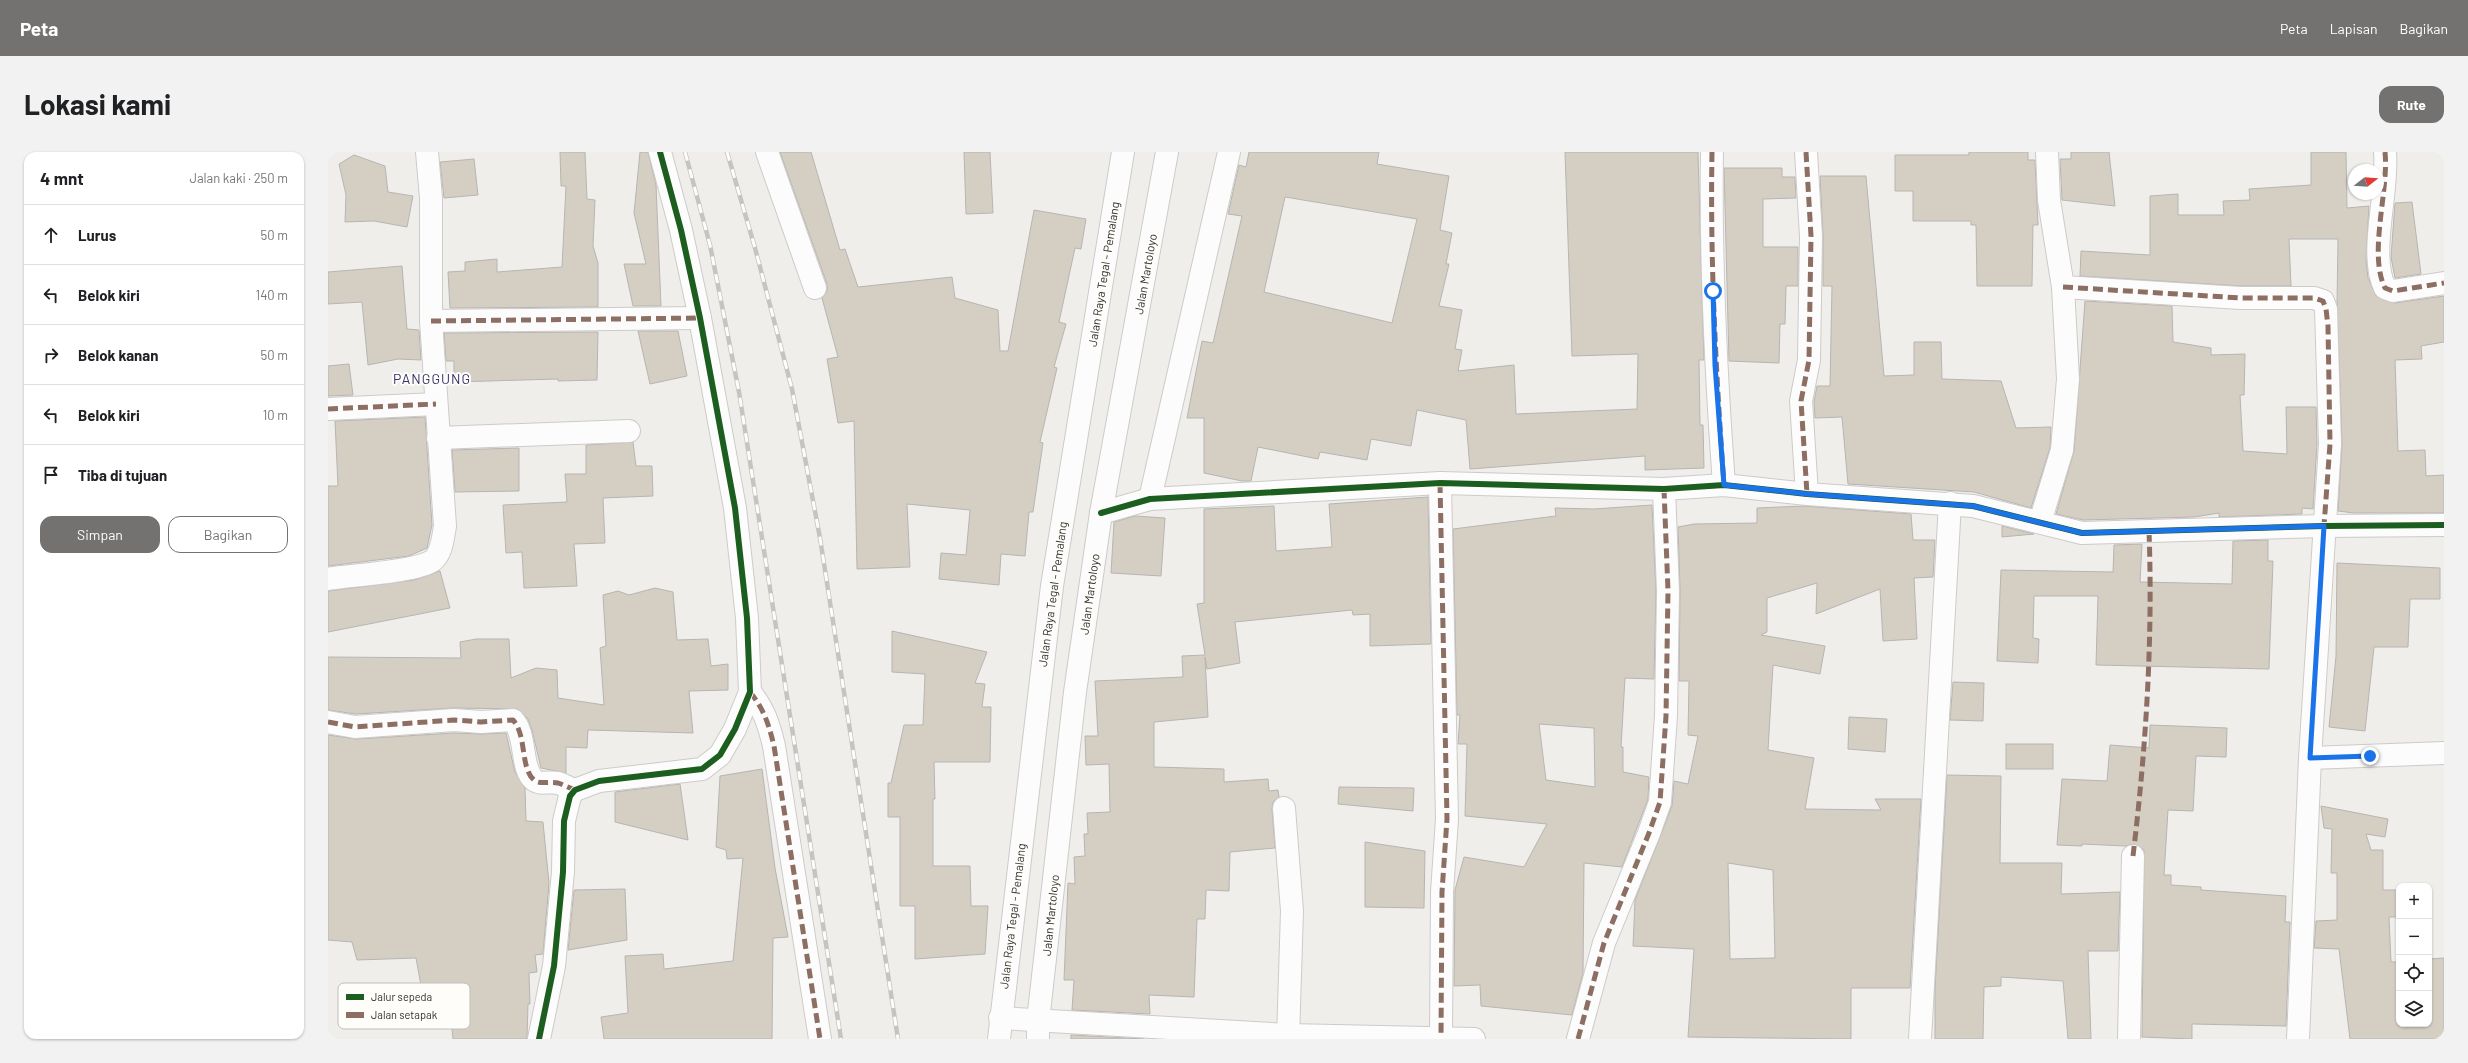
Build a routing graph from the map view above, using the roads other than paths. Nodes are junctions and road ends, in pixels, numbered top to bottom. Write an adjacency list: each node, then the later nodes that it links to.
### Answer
1 (427, 152): 15 (main road)
2 (660, 152): 14 (main road)
3 (767, 152): 13 (main road)
4 (1123, 152): 38 (main road, Jalan Raya Tegal - Pemalang)
5 (1167, 152): 26 (main road, Jalan Martoloyo)
6 (1229, 152): 24 (main road)
7 (1712, 152): 21 (main road)
8 (1806, 152): 23 (main road)
9 (2046, 152): 12 (main road)
10 (2385, 152): 11 (main road)
11 (2444, 283)
12 (2063, 287): 27 (main road); 29 (main road)
13 (815, 288)
14 (700, 318): 15 (main road); 31 (main road)
15 (431, 321): 16 (main road)
16 (436, 404): 17 (main road); 19 (main road)
17 (328, 409)
18 (629, 431): 19 (main road)
19 (438, 438): 30 (main road)
20 (1440, 483): 22 (main road); 24 (main road); 41 (main road)
21 (1724, 485): 22 (main road); 23 (main road)
22 (1664, 489): 45 (main road)
23 (1807, 494): 25 (main road)
24 (1150, 500): 26 (main road)
25 (1950, 503): 27 (main road); 46 (main road)
26 (1101, 513): 39 (main road, Jalan Martoloyo)
27 (2040, 522): 29 (main road)
28 (2444, 525): 29 (main road)
29 (2324, 526): 34 (main road)
30 (328, 579)
31 (750, 692): 35 (main road); 43 (main road)
32 (328, 722): 35 (main road)
33 (2444, 753): 34 (main road)
34 (2310, 758): 48 (main road)
35 (575, 790): 42 (main road)
36 (1284, 808): 40 (main road)
37 (2133, 856): 47 (main road)
38 (999, 1029): 39 (main road)
39 (1038, 1030): 40 (main road)
40 (1288, 1037): 41 (main road)
41 (1441, 1037): 44 (main road)
42 (539, 1039)
43 (820, 1039)
44 (1474, 1039)
45 (1578, 1039)
46 (1920, 1039)
47 (2129, 1039)
48 (2298, 1039)

